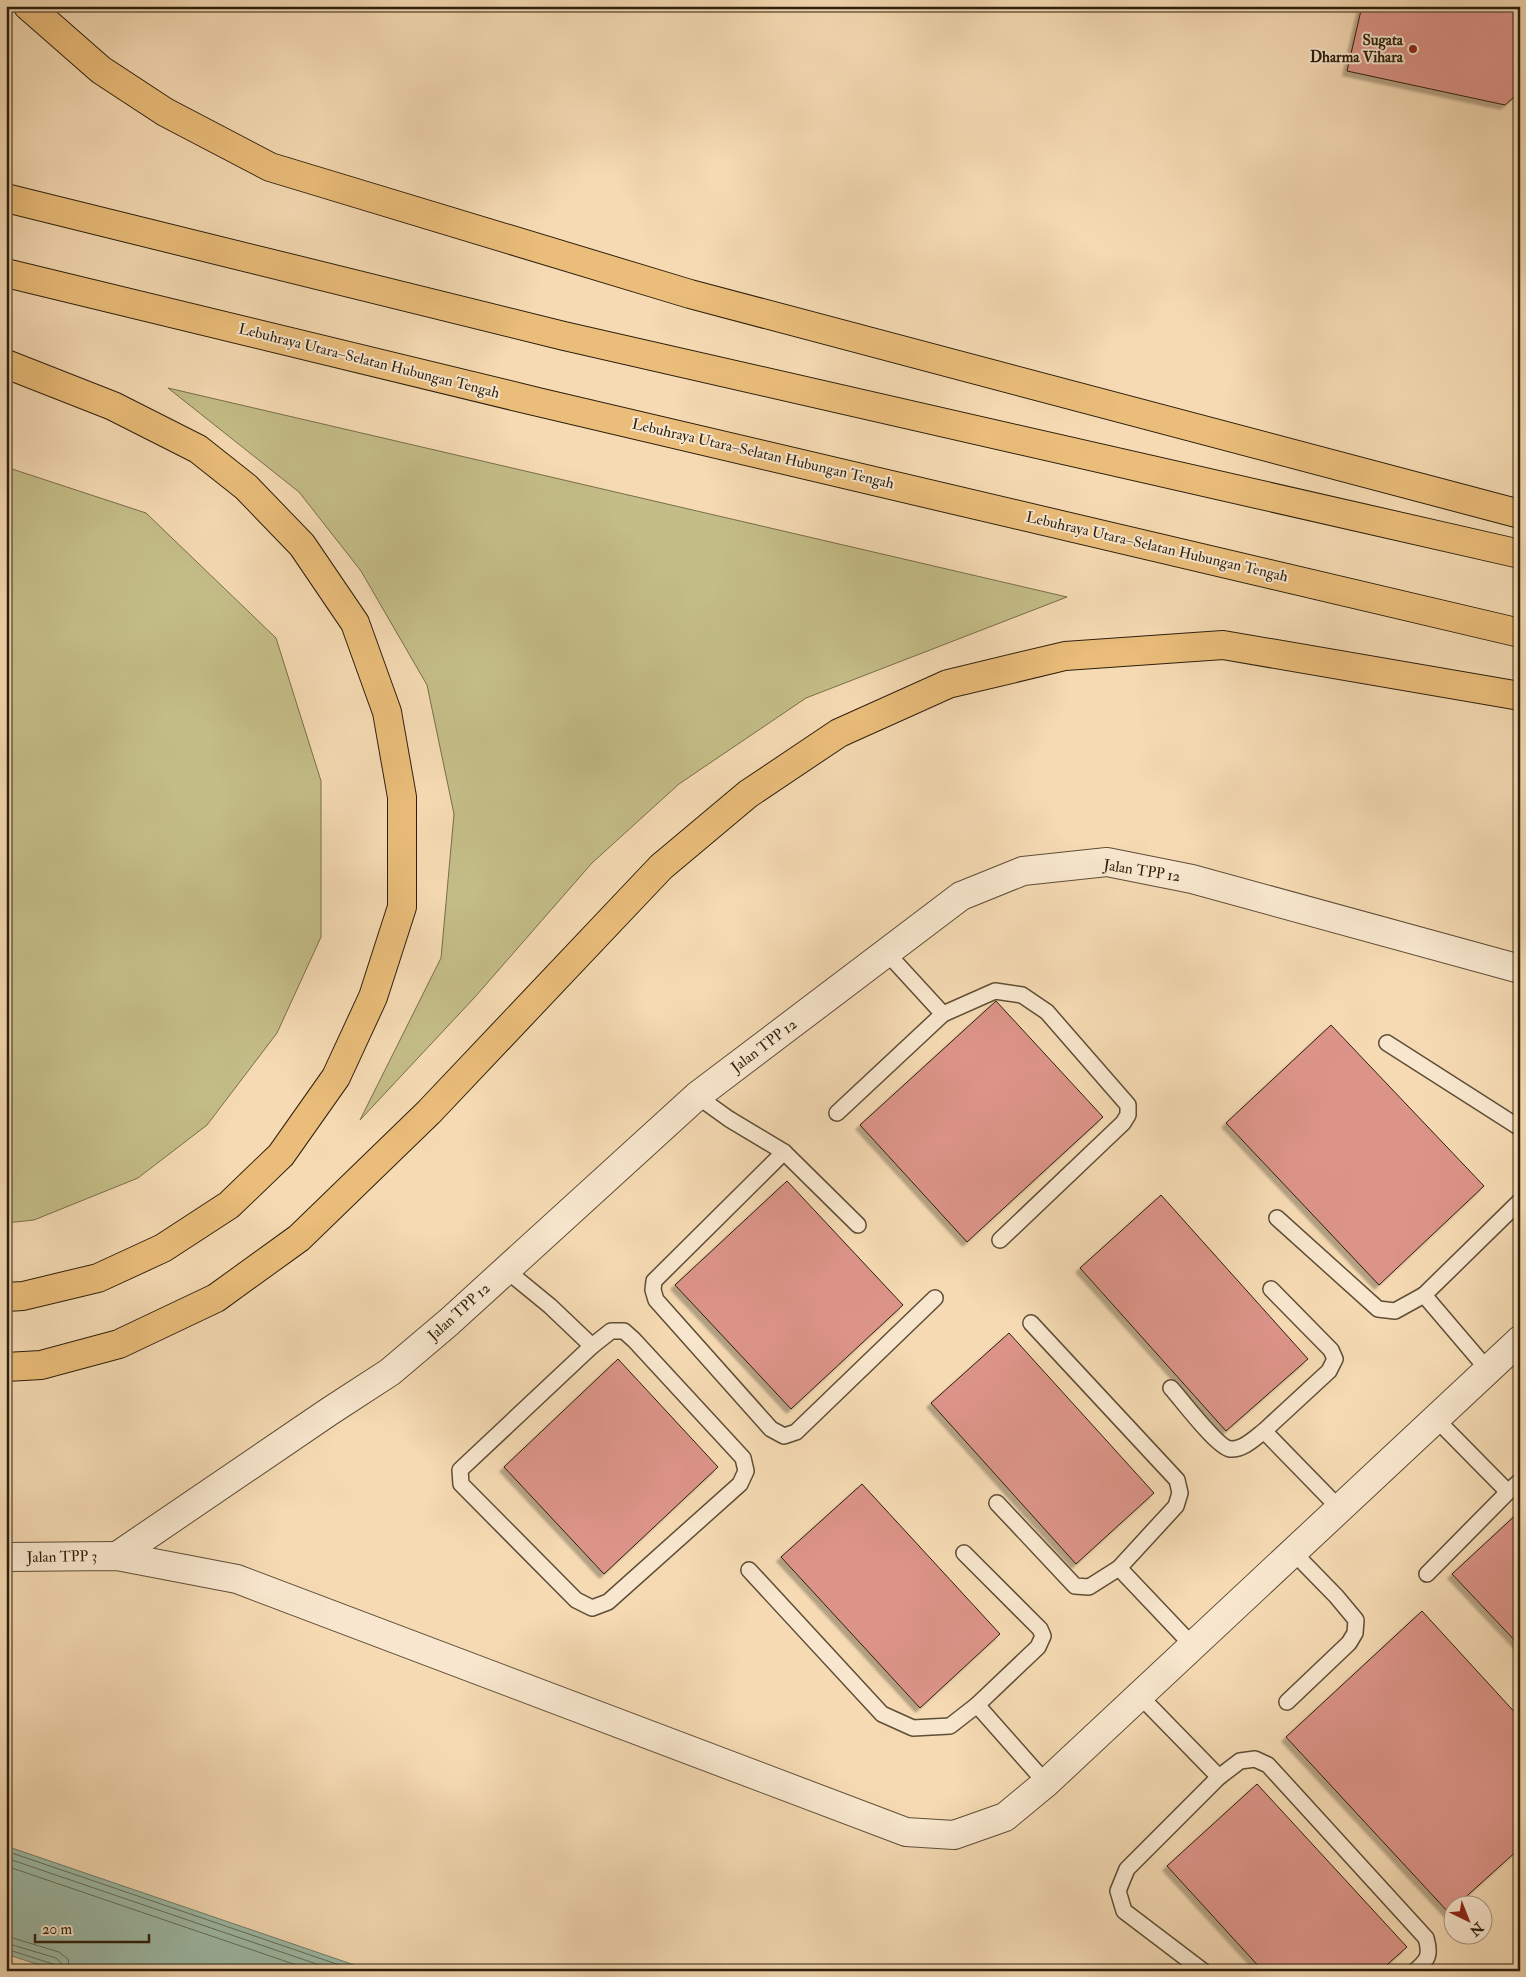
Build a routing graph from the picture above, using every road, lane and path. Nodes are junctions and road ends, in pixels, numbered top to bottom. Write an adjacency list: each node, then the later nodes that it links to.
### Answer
1 (28, 6): 5 (highway)
2 (6, 198): 6 (highway)
3 (6, 273): 7 (highway, Lebuhraya Utara–Selatan Hubungan Tengah)
4 (6, 364): 24 (highway)
5 (1520, 514)
6 (1520, 554)
7 (1520, 632)
8 (1520, 696): 29 (highway)
9 (887, 952): 10 (street, Jalan TPP 12); 11 (lane); 13 (street, Jalan TPP 12)
10 (1520, 969)
11 (942, 1014): 14 (lane); 20 (lane)
12 (1387, 1043): 15 (lane)
13 (697, 1096): 16 (lane); 21 (street, Jalan TPP 12)
14 (837, 1113)
15 (1520, 1128)
16 (784, 1152): 19 (lane); 25 (lane)
17 (1520, 1201): 23 (lane)
18 (1277, 1218): 23 (lane)
19 (858, 1225)
20 (1000, 1240)
21 (506, 1270): 28 (lane); 40 (street, Jalan TPP 12)
22 (1271, 1289): 33 (lane)
23 (1424, 1295): 30 (lane)
24 (6, 1297)
25 (936, 1298)
26 (1031, 1323): 42 (lane)
27 (1520, 1340): 30 (street, Jalan TPP 3)
28 (592, 1346): 28 (lane)
29 (6, 1367)
30 (1488, 1370): 32 (street, Jalan TPP 3)
31 (1172, 1388): 33 (lane)
32 (1435, 1418): 35 (lane); 37 (street, Jalan TPP 3)
33 (1264, 1431): 37 (lane)
34 (1520, 1481): 35 (lane)
35 (1508, 1492): 44 (lane)
36 (997, 1502): 42 (lane)
37 (1340, 1509): 38 (street, Jalan TPP 3)
38 (1293, 1552): 45 (street, Jalan TPP 3); 47 (lane)
39 (964, 1554): 48 (lane)
40 (117, 1556): 41 (street, Jalan TPP 3); 50 (street, Jalan TPP 3)
41 (6, 1557)
42 (1119, 1568): 45 (lane)
43 (748, 1570): 48 (lane)
44 (1427, 1574)
45 (1193, 1646): 46 (street, Jalan TPP 3)
46 (1139, 1695): 49 (lane); 50 (street, Jalan TPP 3)
47 (1286, 1702)
48 (977, 1705): 50 (lane)
49 (1219, 1777): 51 (lane); 52 (lane)
50 (1046, 1783)
51 (1203, 1971)
52 (1415, 1971)

